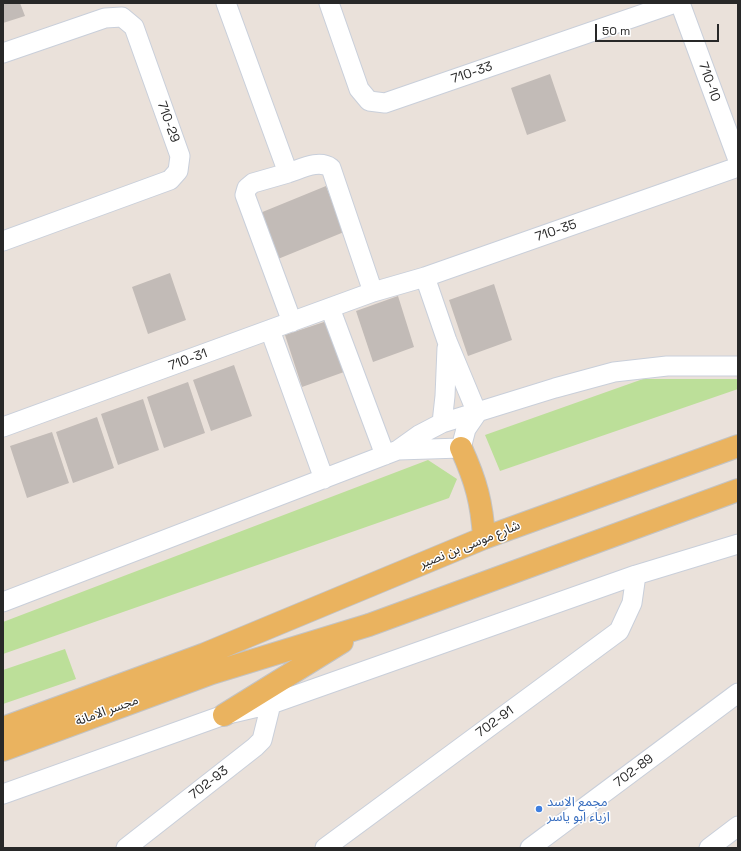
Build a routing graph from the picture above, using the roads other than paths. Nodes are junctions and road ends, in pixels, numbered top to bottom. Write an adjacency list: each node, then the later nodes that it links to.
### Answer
1 (226, 3): 8 (street)
2 (329, 3): 3 (street, 710-33)
3 (675, 3)
4 (680, 3): 6 (street, 710-10)
5 (3, 53): 9 (street, 710-29)
6 (738, 160)
7 (738, 167): 10 (street, 710-35)
8 (288, 173): 11 (street); 13 (street)
9 (3, 241)
10 (425, 277): 11 (street, 710-35); 15 (street)
11 (373, 292): 12 (street, 710-31)
12 (330, 308): 13 (street, 710-31); 22 (street)
13 (292, 322): 14 (street, 710-31)
14 (270, 330): 19 (street, 710-31); 23 (street)
15 (447, 341): 17 (street); 18 (street)
16 (738, 366): 17 (street)
17 (477, 413): 18 (street); 21 (street)
18 (442, 423): 22 (street)
19 (3, 427)
20 (738, 446): 25 (main road, شارع موسى بن نصير)
21 (461, 448): 22 (street); 25 (main road)
22 (392, 452): 23 (street)
23 (324, 479): 28 (street)
24 (738, 490): 29 (main road)
25 (484, 538): 30 (main road, شارع موسى بن نصير)
26 (738, 545): 27 (street)
27 (636, 576): 32 (street); 39 (street, 702-91)
28 (3, 602)
29 (369, 625): 30 (main road); 33 (main road)
30 (209, 664): 34 (main road, مجسر الامانة); 35 (main road, مجسر الامانة)
31 (738, 693): 40 (street, 702-89)
32 (272, 704): 33 (street); 38 (street, 702-93)
33 (224, 715): 36 (street)
34 (3, 728)
35 (3, 750)
36 (3, 794)
37 (738, 826): 41 (street)
38 (126, 848)
39 (325, 848)
40 (530, 848)
41 (709, 848)

